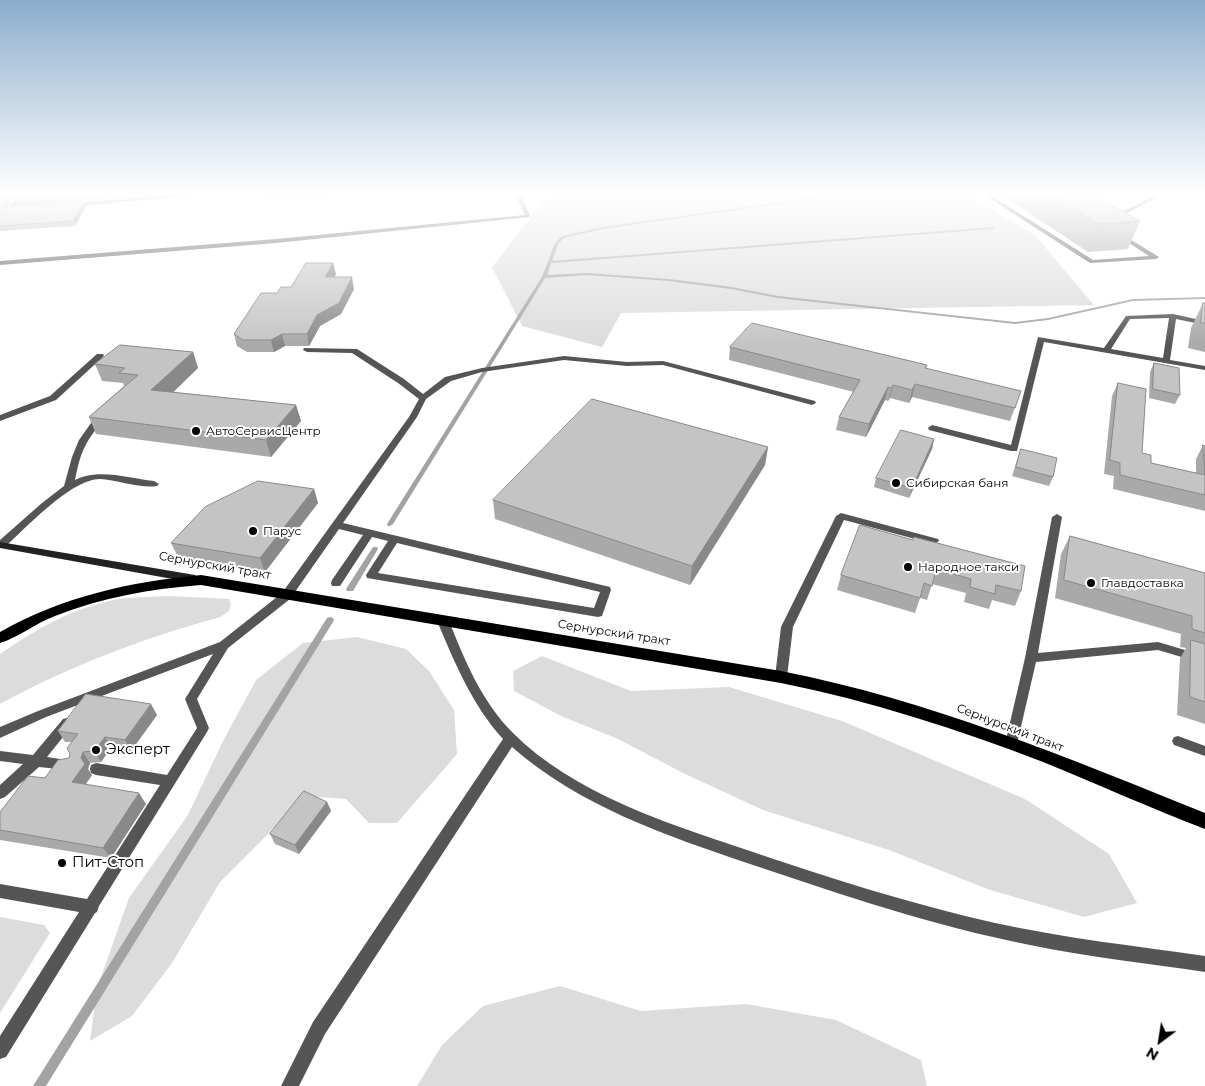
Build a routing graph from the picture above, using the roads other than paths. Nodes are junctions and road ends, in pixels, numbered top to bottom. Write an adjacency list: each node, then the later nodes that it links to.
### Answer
1 (230, 245): 4 (street)
2 (1065, 245): 3 (street)
3 (1135, 245)
4 (0, 263)
5 (1173, 316): 6 (street); 8 (street); 10 (street)
6 (1205, 323)
7 (307, 350): 12 (street)
8 (1106, 351): 10 (street); 16 (street)
9 (100, 356): 15 (street)
10 (1166, 361): 11 (street)
11 (1205, 368)
12 (423, 398): 13 (street); 20 (street)
13 (812, 403)
14 (108, 412): 18 (street)
15 (0, 418)
16 (932, 428)
17 (154, 484): 18 (street)
18 (69, 486): 24 (street)
19 (1058, 517): 31 (street)
20 (336, 525): 21 (street); 27 (street)
21 (369, 533): 22 (street); 26 (street)
22 (394, 539): 22 (street)
23 (934, 541): 33 (street)
24 (1, 545): 25 (main road, Сернурский тракт)
25 (201, 580): 27 (main road, Сернурский тракт); 29 (main road)
26 (336, 583)
27 (286, 596): 28 (main road, Сернурский тракт); 30 (street)
28 (443, 621): 33 (main road, Сернурский тракт); 36 (street)
29 (0, 638)
30 (224, 645): 34 (street); 44 (street)
31 (1031, 658): 32 (street); 38 (street)
32 (1205, 660)
33 (781, 677): 38 (main road, Сернурский тракт)
34 (88, 697): 35 (street); 41 (street)
35 (0, 733)
36 (510, 739): 49 (street); 51 (street)
37 (1178, 741): 39 (street)
38 (1011, 744): 46 (main road, Сернурский тракт)
39 (1205, 751)
40 (0, 756): 41 (street)
41 (37, 760): 42 (street); 45 (street)
42 (70, 765)
43 (96, 770): 44 (street)
44 (171, 781): 48 (street)
45 (0, 793)
46 (1205, 821)
47 (0, 891): 48 (street)
48 (92, 906): 50 (street)
49 (1205, 964)
50 (0, 1051)
51 (290, 1086)

